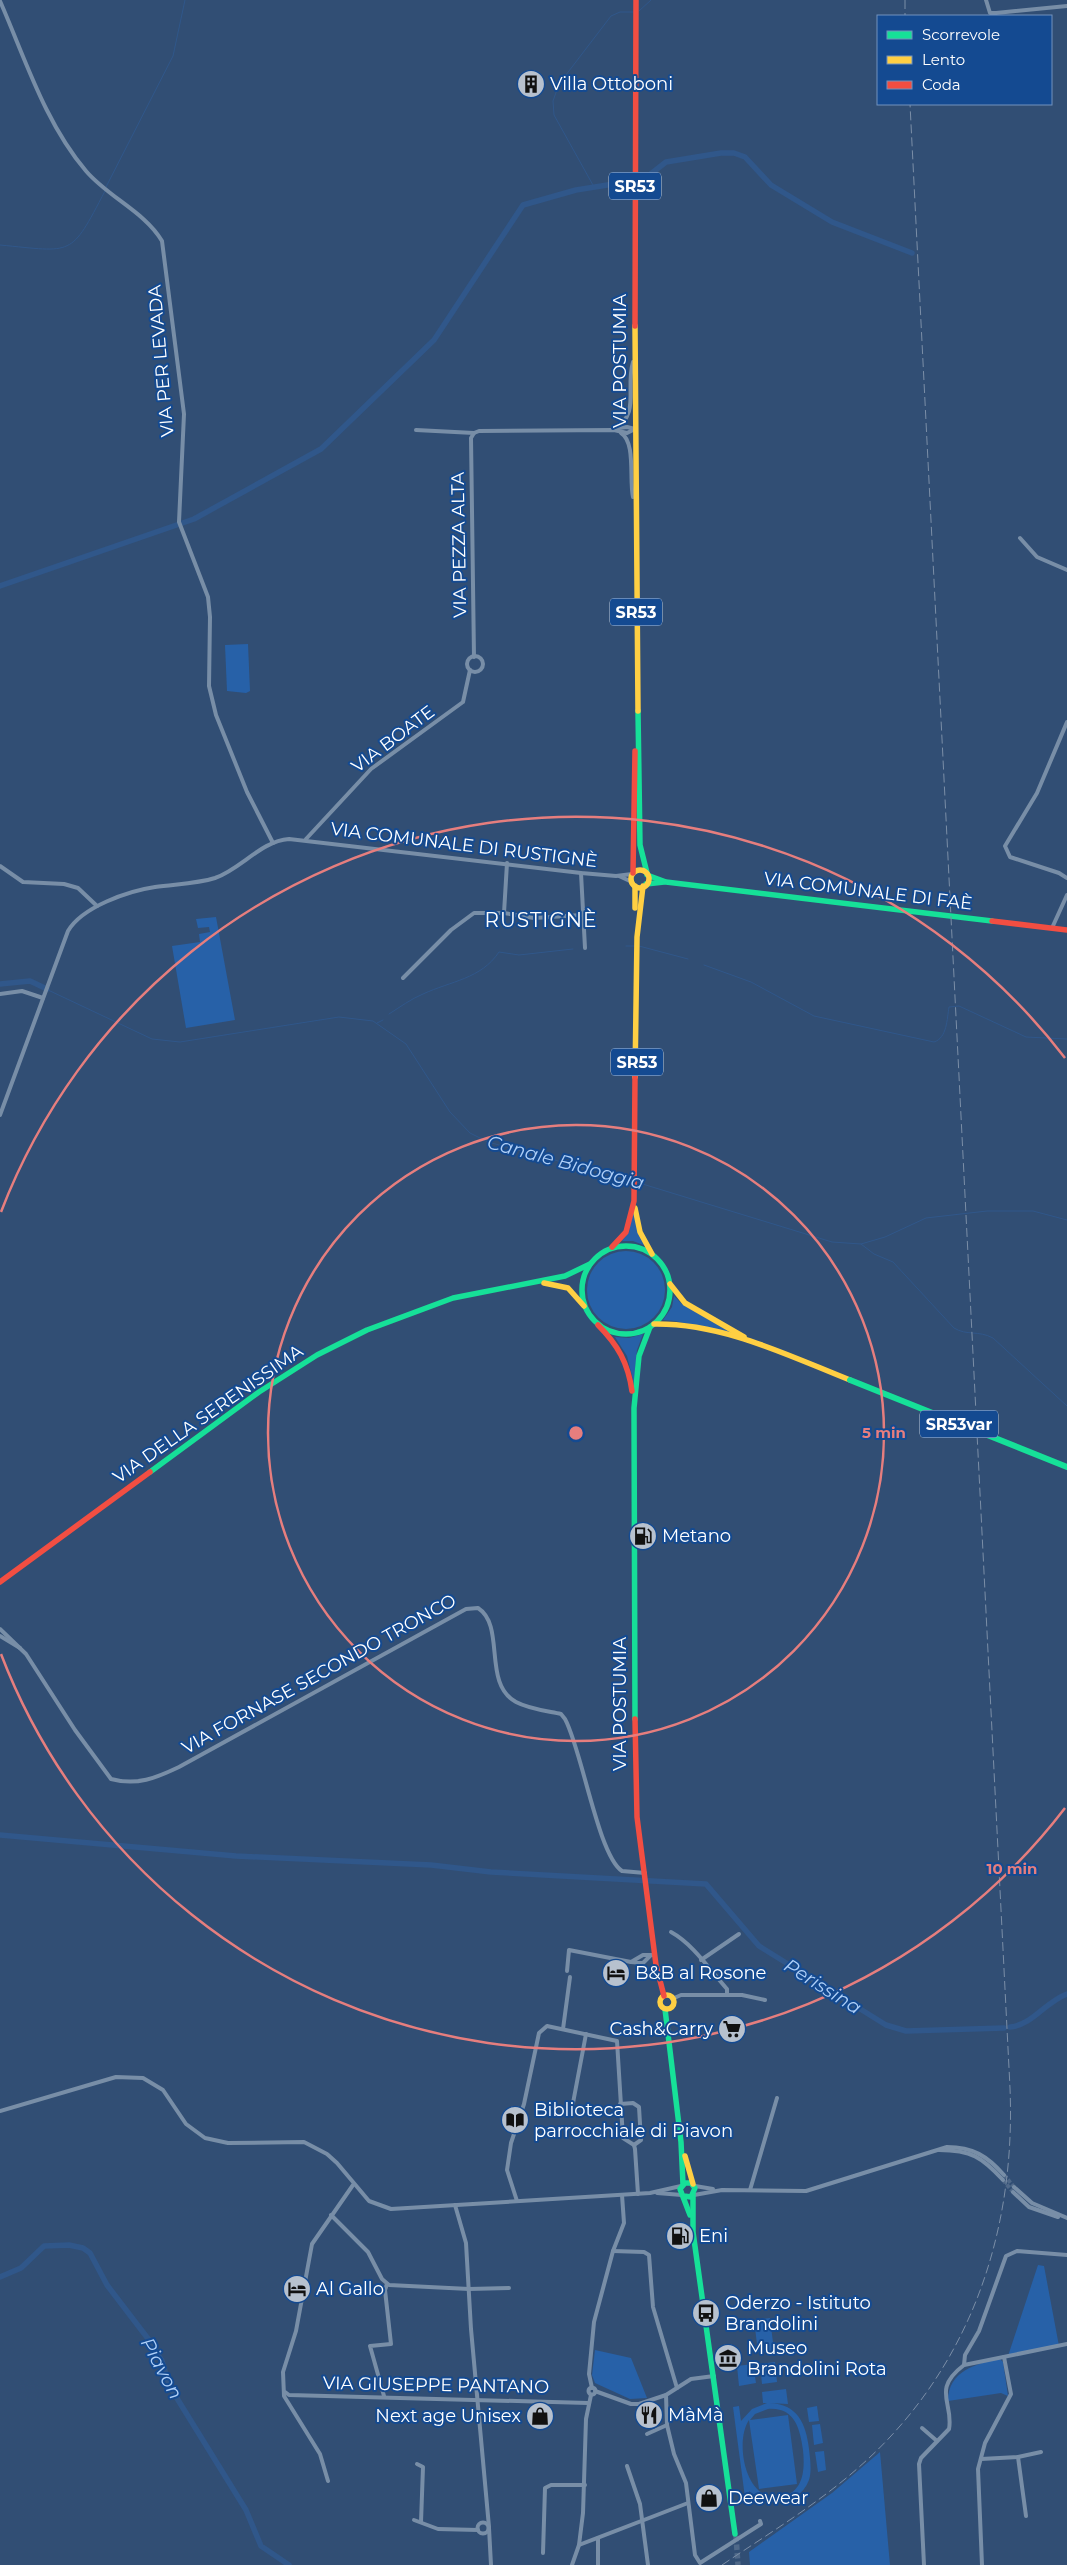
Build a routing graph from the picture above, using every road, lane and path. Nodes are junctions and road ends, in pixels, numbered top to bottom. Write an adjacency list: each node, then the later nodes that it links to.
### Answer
1 (636, 0): 5 (main road, VIA POSTUMIA / SR53)
2 (986, 0): 4 (street)
3 (0, 1): 18 (street, VIA PER LEVADA)
4 (1067, 6)
5 (635, 358): 6 (main road, VIA POSTUMIA / SR53); 8 (street)
6 (635, 429): 8 (street); 10 (main road, VIA POSTUMIA / SR53)
7 (416, 430): 9 (street)
8 (614, 430): 9 (street); 10 (street)
9 (474, 433): 13 (street, VIA PEZZA ALTA)
10 (635, 503): 15 (main road, VIA POSTUMIA / SR53)
11 (1020, 538): 12 (street)
12 (1067, 570)
13 (474, 657): 14 (street); 14 (street)
14 (472, 671): 17 (street, VIA BOATE)
15 (637, 722): 22 (main road, VIA POSTUMIA / SR53); 23 (main road, VIA POSTUMIA / SR53)
16 (1067, 722): 25 (street)
17 (306, 840): 18 (street, VIA COMUNALE DI RUSTIGNÈ); 19 (street, VIA COMUNALE DI RUSTIGNÈ)
18 (273, 842): 29 (street)
19 (507, 863): 21 (street, VIA COMUNALE DI RUSTIGNÈ); 30 (street)
20 (0, 866): 29 (street)
21 (580, 873): 24 (street, VIA COMUNALE DI RUSTIGNÈ); 31 (street)
22 (633, 874): 23 (main road, VIA COMUNALE DI FAÈ); 24 (street, VIA COMUNALE DI RUSTIGNÈ); 27 (main road, VIA POSTUMIA)
23 (647, 874): 26 (main road, VIA COMUNALE DI FAÈ); 27 (main road)
24 (619, 876): 27 (street, VIA COMUNALE DI RUSTIGNÈ)
25 (1067, 878)
26 (666, 882): 27 (main road, VIA COMUNALE DI FAÈ); 32 (main road, VIA COMUNALE DI FAÈ)
27 (639, 885): 39 (main road, SR53)
28 (1067, 895): 32 (street)
29 (97, 906): 37 (street)
30 (504, 913): 31 (street); 35 (street)
31 (582, 915): 34 (street)
32 (1052, 928): 33 (main road, VIA COMUNALE DI FAÈ)
33 (1067, 930)
34 (585, 948)
35 (403, 978)
36 (0, 994): 37 (street)
37 (44, 997): 38 (street)
38 (0, 1115)
39 (634, 1201): 40 (main road, SR53); 41 (main road, SR53)
40 (612, 1247): 41 (main road); 42 (main road, SR53)
41 (653, 1255): 44 (main road, SR53)
42 (590, 1264): 43 (main road); 45 (main road)
43 (537, 1282): 45 (main road); 51 (main road, VIA DELLA SERENISSIMA)
44 (670, 1283): 47 (main road); 48 (main road, SR53var)
45 (584, 1306): 46 (main road)
46 (598, 1325): 47 (main road); 49 (main road, VIA POSTUMIA)
47 (652, 1326): 48 (main road, SR53var); 49 (main road, VIA POSTUMIA)
48 (752, 1342): 50 (main road, SR53var, bridge)
49 (634, 1408): 55 (main road, VIA POSTUMIA)
50 (1067, 1467)
51 (0, 1582)
52 (0, 1629): 54 (street, VIA FORNASE SECONDO TRONCO)
53 (0, 1636): 54 (street, VIA FORNASE SECONDO TRONCO)
54 (20, 1648): 55 (street, VIA FORNASE SECONDO TRONCO)
55 (645, 1873): 58 (main road, VIA POSTUMIA)
56 (670, 1932): 59 (street)
57 (739, 1934): 59 (street)
58 (653, 1955): 60 (street); 63 (main road, VIA POSTUMIA)
59 (701, 1960): 62 (street)
60 (567, 1971)
61 (570, 1976): 67 (street)
62 (728, 1995): 64 (street); 65 (street)
63 (664, 1996): 64 (main road); 66 (main road)
64 (672, 1999): 66 (main road)
65 (765, 2000)
66 (665, 2009): 73 (main road)
67 (562, 2029): 68 (street); 89 (street)
68 (586, 2034): 70 (street); 71 (street)
69 (777, 2098): 83 (street)
70 (572, 2103)
71 (620, 2104): 74 (street); 74 (street)
72 (0, 2110): 78 (street)
73 (681, 2142): 79 (main road); 80 (main road)
74 (634, 2145): 86 (street)
75 (927, 2152): 76 (street); 77 (street); 83 (street)
76 (1004, 2175)
77 (1003, 2180)
78 (353, 2185): 90 (street); 91 (street)
79 (682, 2185): 80 (main road); 84 (street); 88 (main road)
80 (694, 2185): 82 (street); 87 (main road)
81 (1014, 2189): 92 (street)
82 (722, 2190): 83 (street); 87 (street)
83 (750, 2190)
84 (650, 2193): 86 (street); 88 (street)
85 (622, 2194): 86 (street); 89 (street); 94 (street)
86 (638, 2194)
87 (693, 2195): 88 (main road); 93 (main road)
88 (683, 2196): 93 (main road)
89 (517, 2201): 90 (street)
90 (455, 2205): 98 (street)
91 (331, 2215): 96 (street); 105 (street)
92 (1067, 2218)
93 (694, 2232): 102 (main road)
94 (613, 2251): 103 (street); 104 (street)
95 (1067, 2255): 101 (street)
96 (387, 2284): 98 (street); 107 (street)
97 (509, 2288): 98 (street)
98 (469, 2289): 108 (street)
99 (1067, 2344): 100 (street)
100 (1004, 2357): 101 (street); 116 (street)
101 (964, 2365): 113 (street)
102 (714, 2376): 103 (street); 131 (main road)
103 (677, 2388): 106 (street)
104 (594, 2390): 106 (street); 109 (street)
105 (284, 2392): 107 (street, VIA GIUSEPPE PANTANO); 119 (street)
106 (666, 2395): 110 (street)
107 (384, 2396): 108 (street, VIA GIUSEPPE PANTANO)
108 (478, 2399): 109 (street, VIA GIUSEPPE PANTANO); 122 (street)
109 (588, 2403): 120 (street)
110 (667, 2425): 112 (street); 121 (street)
111 (922, 2428): 113 (street)
112 (647, 2434)
113 (937, 2441): 140 (street)
114 (1041, 2452): 115 (street)
115 (1018, 2457): 116 (street); 123 (street)
116 (981, 2459): 141 (street)
117 (417, 2464): 127 (street)
118 (627, 2466): 125 (street)
119 (328, 2480)
120 (584, 2485): 134 (street); 135 (street)
121 (688, 2502): 125 (street); 126 (street)
122 (486, 2512): 128 (street); 129 (street)
123 (1026, 2516)
124 (414, 2520): 127 (street)
125 (642, 2520): 132 (street); 139 (street)
126 (760, 2521)
127 (421, 2522): 128 (street)
128 (480, 2526): 129 (street); 130 (street)
129 (489, 2528): 130 (street); 133 (street)
130 (484, 2533): 133 (street)
131 (735, 2534)
132 (598, 2538): 134 (street); 138 (street)
133 (489, 2540): 136 (street)
134 (579, 2545): 137 (street)
135 (543, 2553)
136 (491, 2565)
137 (572, 2565)
138 (598, 2565)
139 (648, 2565)
140 (924, 2565)
141 (982, 2565)

